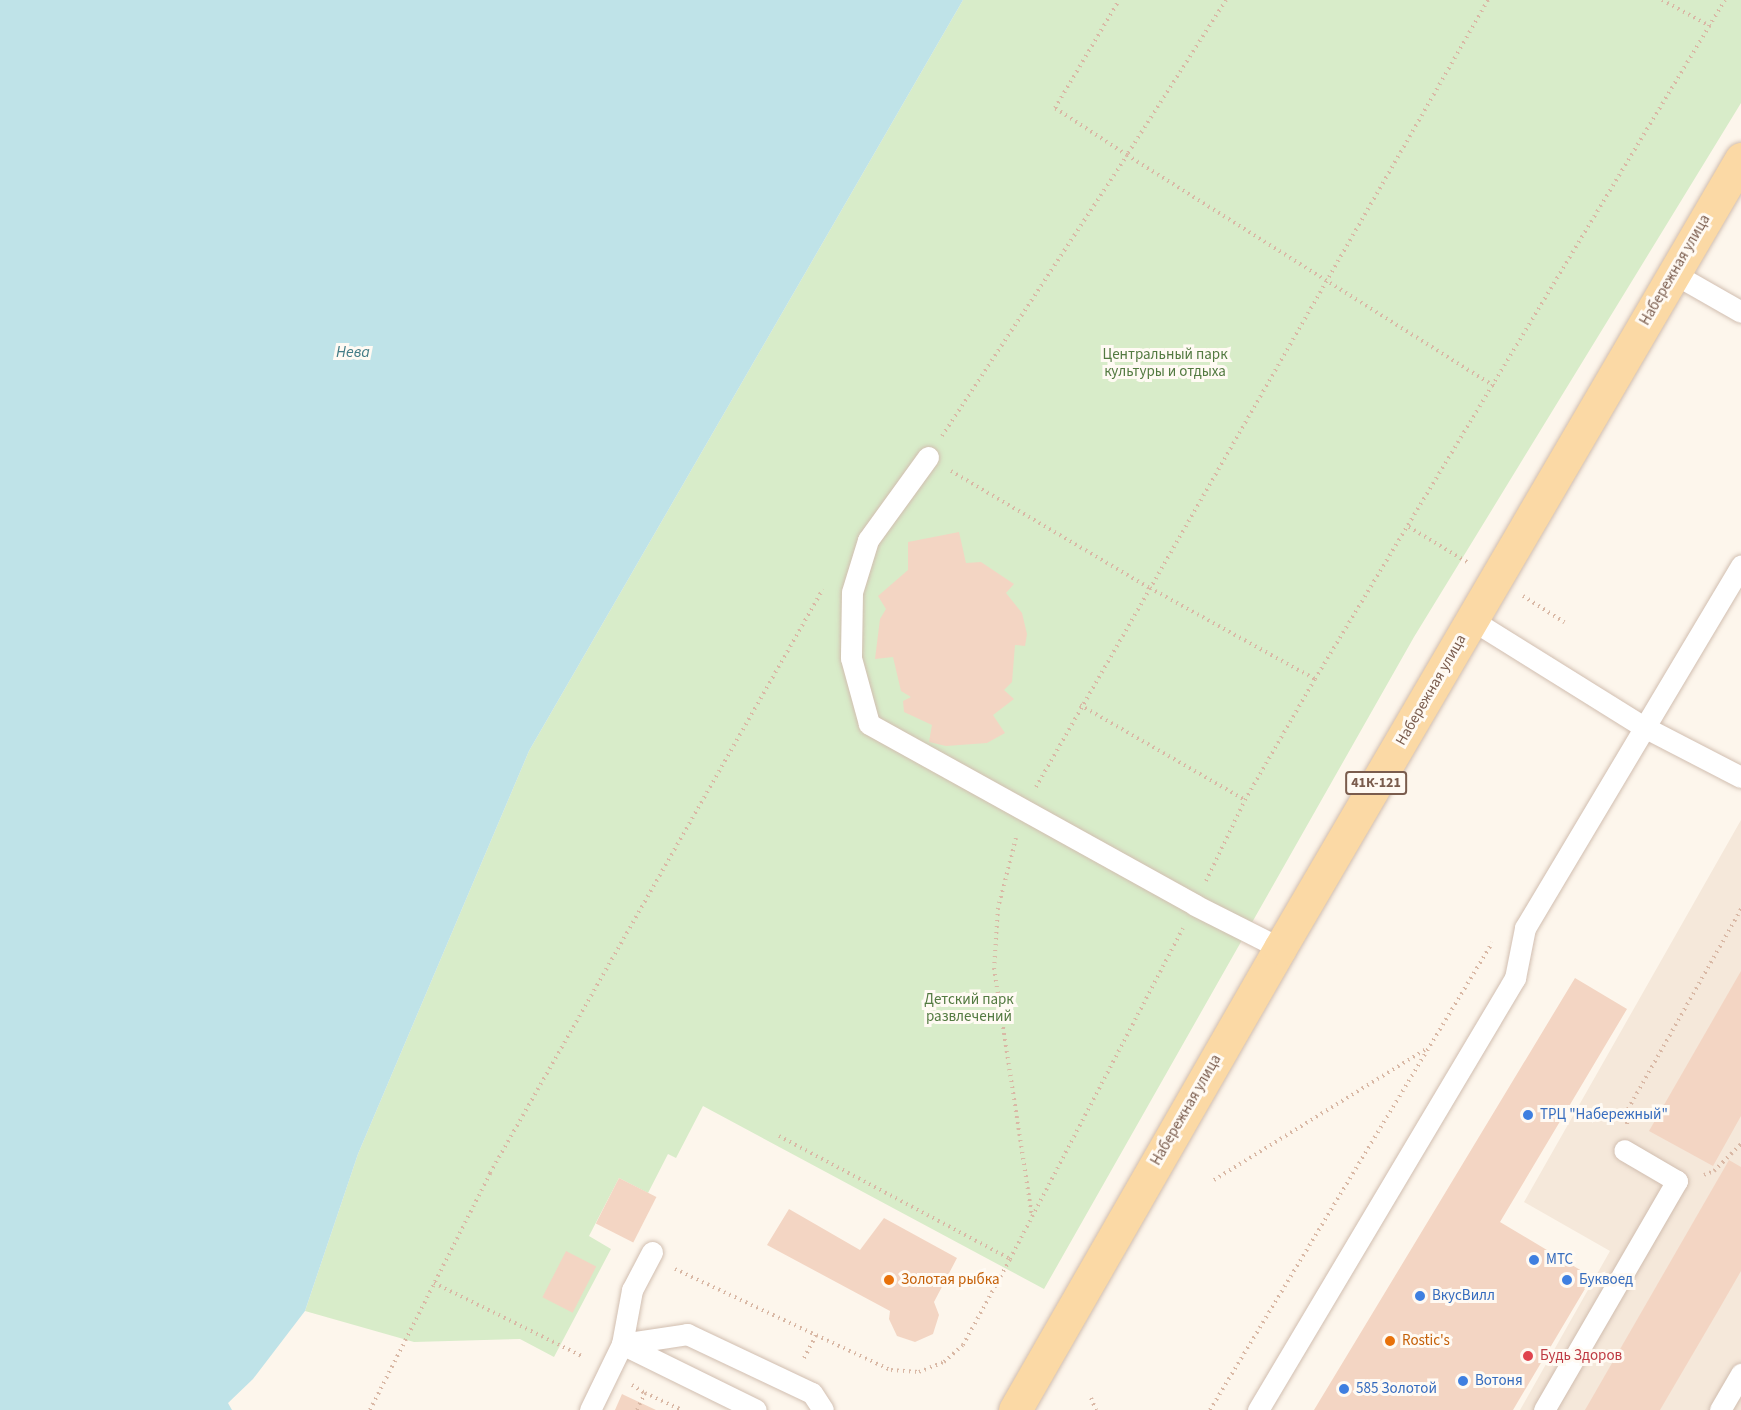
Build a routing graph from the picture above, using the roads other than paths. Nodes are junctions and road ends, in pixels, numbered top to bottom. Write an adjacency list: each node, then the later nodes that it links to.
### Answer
1 (1741, 159): 2 (main road, Набережная улица / 41К-121)
2 (1672, 273): 3 (lane); 6 (main road, Набережная улица / 41К-121)
3 (1741, 312)
4 (928, 457): 9 (lane)
5 (1741, 565): 7 (lane)
6 (1472, 620): 7 (lane); 9 (main road, Набережная улица / 41К-121)
7 (1644, 727): 8 (lane); 18 (lane)
8 (1741, 777)
9 (1280, 948): 17 (main road, Набережная улица / 41К-121)
10 (1624, 1150): 19 (lane)
11 (651, 1254): 12 (lane)
12 (622, 1344): 14 (lane); 15 (lane); 16 (lane)
13 (1741, 1374): 20 (lane)
14 (590, 1410)
15 (756, 1410)
16 (823, 1410)
17 (1015, 1410)
18 (1258, 1410)
19 (1544, 1410)
20 (1720, 1410)

